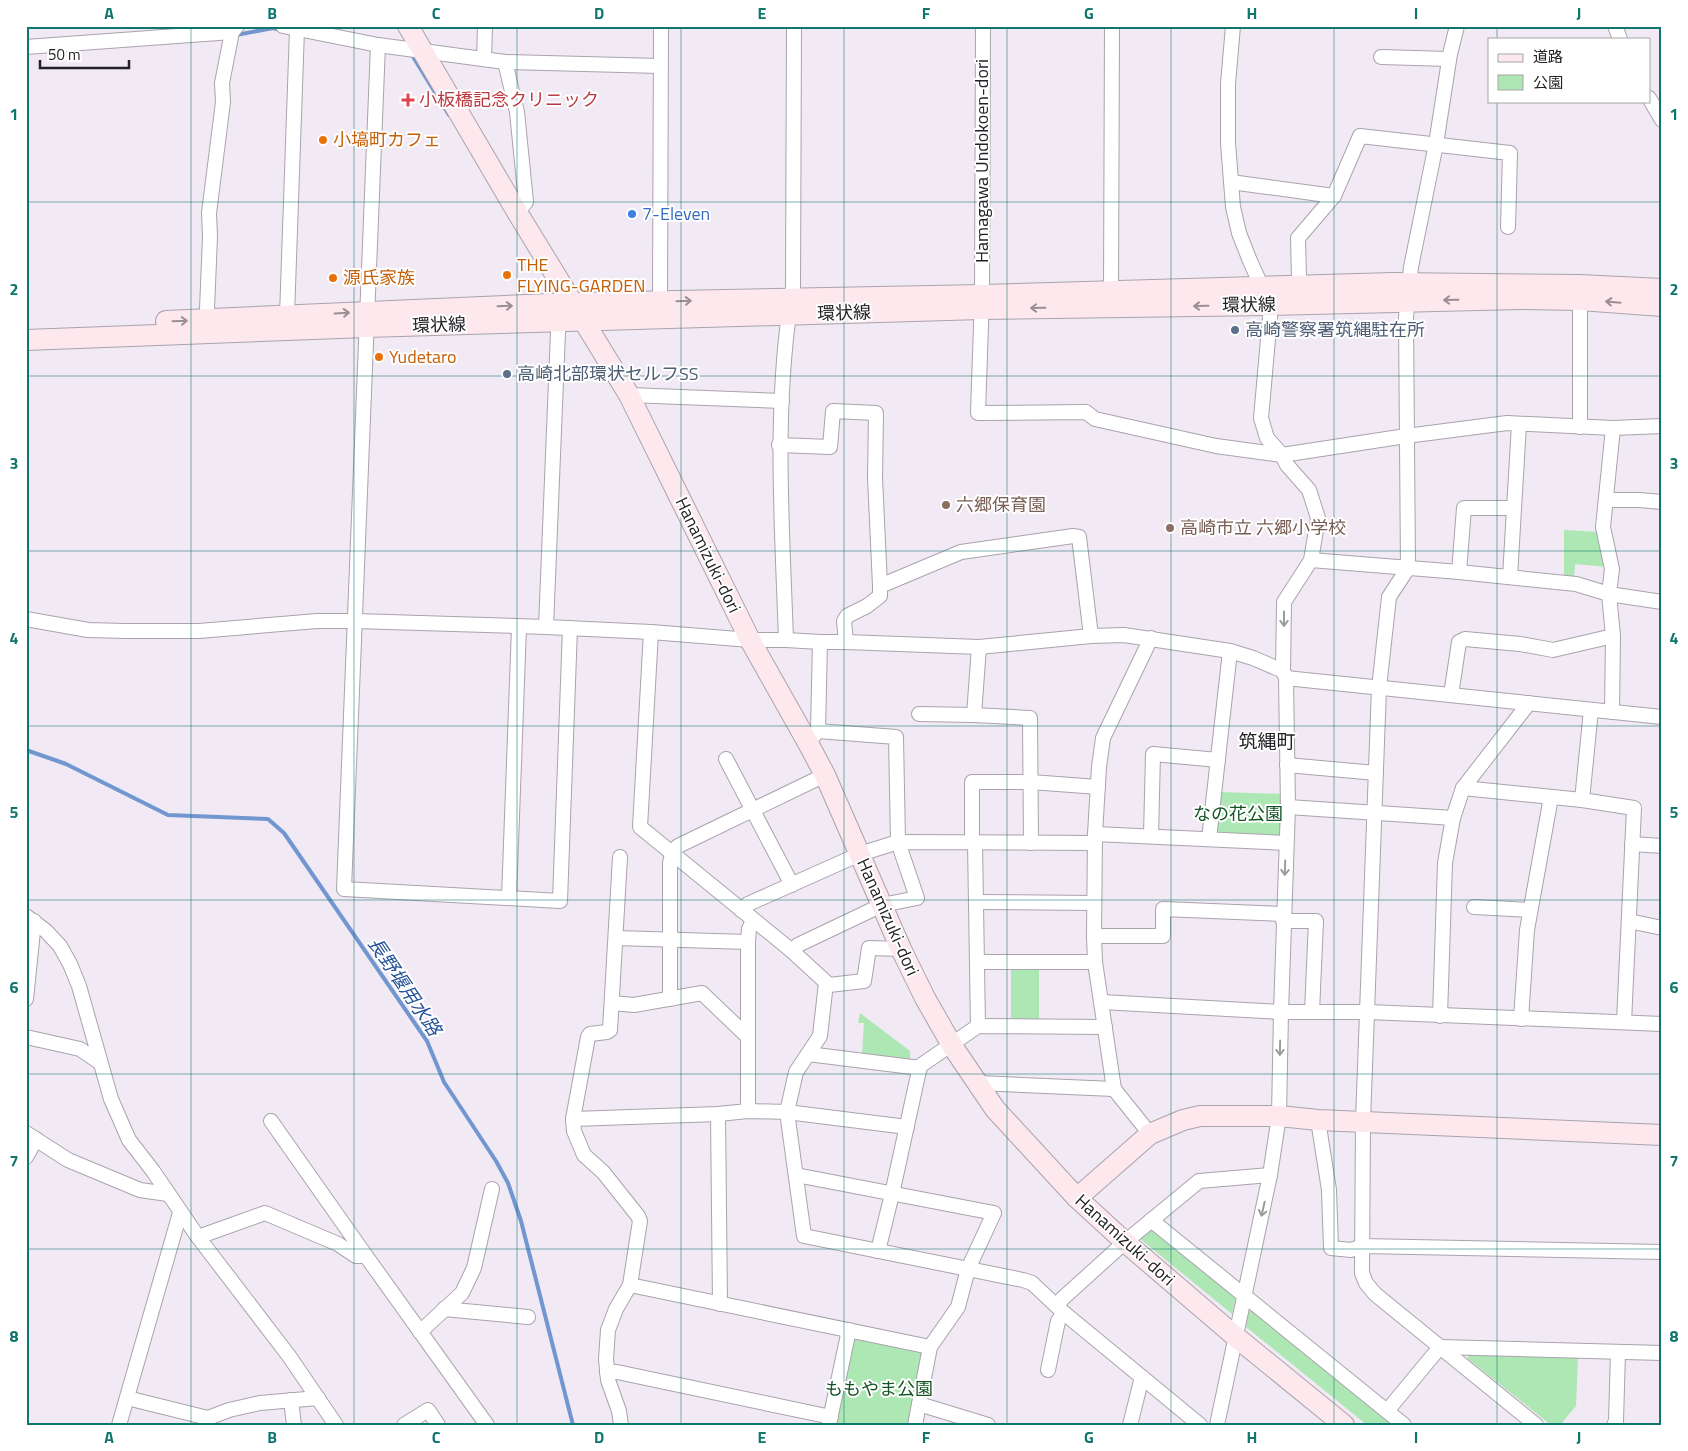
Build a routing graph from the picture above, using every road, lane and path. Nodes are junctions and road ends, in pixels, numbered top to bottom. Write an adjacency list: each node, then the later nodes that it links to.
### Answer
1 (408, 26): 15 (street, Hanamizuki-dori)
2 (485, 26): 18 (street)
3 (661, 26): 20 (street)
4 (794, 26): 38 (street)
5 (983, 26): 35 (street, Hamagawa Undokoen-dori)
6 (1112, 26): 31 (street)
7 (1233, 26): 24 (street)
8 (1457, 26): 17 (street)
9 (1615, 26): 12 (street)
10 (290, 28): 13 (street); 40 (street)
11 (234, 29): 14 (street); 45 (street)
12 (1620, 38)
13 (378, 46): 15 (street); 41 (street)
14 (26, 47)
15 (423, 52): 18 (street); 26 (street, Hanamizuki-dori)
16 (1381, 57): 17 (street)
17 (1449, 58): 23 (street)
18 (484, 59): 19 (street)
19 (505, 62): 20 (street); 26 (street)
20 (660, 66): 34 (street)
21 (1650, 100): 22 (street)
22 (1662, 120)
23 (1436, 144): 25 (street); 27 (street); 32 (street)
24 (1231, 182): 25 (street); 29 (street)
25 (1334, 196): 28 (street)
26 (517, 212): 36 (street, Hanamizuki-dori)
27 (1508, 227)
28 (1299, 277)
29 (1261, 286): 31 (street, 環状線); 32 (street, 環状線); 37 (street)
30 (1662, 289): 32 (street, 環状線)
31 (1111, 291): 35 (street, 環状線)
32 (1408, 292): 33 (street, 環状線, one-way to 32); 37 (street, 環状線); 53 (street)
33 (1580, 300): 39 (street, 環状線, one-way to 33); 51 (street)
34 (660, 302): 36 (street, 環状線); 38 (street, 環状線, one-way to 38)
35 (981, 302): 37 (street, 環状線, one-way to 35); 38 (street, 環状線); 55 (street, Hamagawa Undokoen-dori)
36 (573, 303): 41 (street, 環状線, one-way to 36); 43 (street, Hanamizuki-dori)
37 (1270, 305): 55 (street)
38 (790, 306): 43 (street, 環状線); 48 (street)
39 (1662, 306)
40 (287, 316): 41 (street, 環状線, one-way to 41); 45 (street, 環状線)
41 (367, 319): 42 (street, 環状線); 45 (street, 環状線); 67 (street)
42 (557, 322): 43 (street, 環状線); 69 (street)
43 (585, 322): 47 (street, Hanamizuki-dori)
44 (26, 326): 45 (street, 環状線, one-way to 45)
45 (208, 327): 46 (street, 環状線)
46 (26, 340)
47 (629, 395): 48 (street); 75 (street, Hanamizuki-dori)
48 (782, 402): 54 (street)
49 (1519, 424): 51 (street); 53 (street); 58 (street)
50 (1662, 426): 52 (street)
51 (1580, 427): 52 (street)
52 (1613, 428): 56 (street)
53 (1406, 436): 55 (street); 60 (street)
54 (780, 445): 63 (street); 76 (street)
55 (1282, 455): 59 (street)
56 (1606, 500): 57 (street); 64 (street)
57 (1662, 502)
58 (1514, 508): 61 (street); 62 (street)
59 (1311, 560): 60 (street); 81 (street, one-way to 81)
60 (1408, 568): 61 (street); 82 (street)
61 (1459, 572): 62 (street)
62 (1510, 577): 64 (street)
63 (880, 586): 72 (street); 78 (street)
64 (1609, 594): 65 (street); 73 (street)
65 (1662, 602)
66 (26, 619): 67 (street)
67 (355, 621): 68 (street); 118 (street)
68 (519, 627): 69 (street); 118 (street)
69 (546, 627): 70 (street)
70 (570, 628): 71 (street); 118 (street)
71 (652, 632): 75 (street); 114 (street)
72 (1091, 636): 74 (street); 79 (street)
73 (1613, 636): 83 (street); 86 (street)
74 (1152, 638): 80 (street); 97 (street)
75 (750, 640): 76 (street); 90 (street, Hanamizuki-dori)
76 (786, 640): 77 (street)
77 (820, 642): 78 (street); 90 (street)
78 (846, 642): 79 (street)
79 (979, 647): 88 (street)
80 (1230, 650): 81 (street); 92 (street)
81 (1285, 675): 82 (street); 93 (street)
82 (1379, 688): 83 (street); 94 (street)
83 (1451, 695): 84 (street)
84 (1529, 703): 85 (street); 98 (street)
85 (1591, 710): 86 (street); 100 (street)
86 (1612, 712): 89 (street)
87 (919, 714): 88 (street)
88 (974, 715): 96 (street)
89 (1662, 717)
90 (813, 737): 95 (street, Hanamizuki-dori); 108 (street)
91 (726, 758): 102 (street)
92 (1218, 760): 105 (street); 107 (street)
93 (1287, 765): 94 (street); 101 (street)
94 (1376, 772): 103 (street)
95 (825, 775): 102 (street); 115 (street, Hanamizuki-dori)
96 (1032, 782): 97 (street); 109 (street); 110 (street)
97 (1098, 787): 106 (street)
98 (1463, 788): 99 (street); 104 (street)
99 (1551, 797): 100 (street); 124 (street)
100 (1582, 800): 112 (street)
101 (1288, 807): 103 (street); 111 (street)
102 (753, 811): 114 (street); 117 (street)
103 (1374, 813): 104 (street); 145 (street)
104 (1452, 818): 146 (street)
105 (1151, 836): 106 (street); 107 (street)
106 (1095, 838): 110 (street); 120 (street)
107 (1208, 839): 111 (street)
108 (898, 842): 109 (street); 115 (street); 121 (street)
109 (974, 843): 110 (street); 119 (street)
110 (1031, 843)
111 (1286, 843): 125 (street, one-way to 125)
112 (1632, 844): 113 (street); 128 (street)
113 (1662, 846)
114 (672, 854): 123 (street); 132 (street)
115 (860, 854): 117 (street); 121 (street, Hanamizuki-dori)
116 (620, 857): 131 (street)
117 (792, 886): 123 (street)
118 (509, 898)
119 (976, 902): 120 (street); 136 (street)
120 (1094, 904): 130 (street)
121 (882, 906): 134 (street, Hanamizuki-dori); 135 (street)
122 (1474, 907): 124 (street)
123 (741, 910): 127 (street)
124 (1530, 910): 147 (street)
125 (1283, 917): 130 (street); 143 (street); 144 (street)
126 (30, 918): 139 (street); 156 (street)
127 (753, 920): 133 (street); 135 (street)
128 (1629, 921): 129 (street); 148 (street)
129 (1662, 928)
130 (1094, 936): 137 (street)
131 (616, 938): 132 (street); 142 (street)
132 (670, 940): 133 (street); 140 (street)
133 (748, 942): 153 (street)
134 (901, 949): 138 (street); 154 (street, Hanamizuki-dori)
135 (792, 951): 138 (street)
136 (978, 962): 137 (street); 150 (street)
137 (1095, 962): 141 (street)
138 (826, 983): 155 (street)
139 (26, 999)
140 (670, 999): 142 (street); 153 (street)
141 (1102, 1002): 143 (street); 151 (street)
142 (612, 1003): 164 (street)
143 (1281, 1012): 144 (street); 163 (street, one-way to 163)
144 (1312, 1012): 145 (street)
145 (1368, 1012): 146 (street); 166 (street)
146 (1440, 1016): 147 (street)
147 (1521, 1019): 148 (street)
148 (1624, 1022): 149 (street)
149 (1662, 1024)
150 (978, 1026): 151 (street); 154 (street)
151 (1105, 1027): 159 (street)
152 (26, 1036): 156 (street)
153 (748, 1037): 160 (street)
154 (951, 1044): 157 (street); 158 (street, Hanamizuki-dori)
155 (808, 1054): 157 (street); 161 (street)
156 (100, 1062): 176 (street)
157 (920, 1068): 168 (street)
158 (978, 1084): 159 (street); 178 (street, Hanamizuki-dori)
159 (1114, 1089): 169 (street)
160 (748, 1111): 161 (street); 162 (street)
161 (788, 1112): 168 (street); 173 (street)
162 (718, 1114): 164 (street); 190 (street)
163 (1279, 1116): 165 (street); 169 (street); 174 (street)
164 (573, 1119): 188 (street)
165 (1318, 1120): 166 (street); 183 (street)
166 (1364, 1121): 170 (street); 183 (street)
167 (272, 1122): 186 (street)
168 (907, 1127): 177 (street)
169 (1150, 1134): 178 (street)
170 (1662, 1135)
171 (31, 1136): 172 (street); 176 (street)
172 (26, 1157)
173 (796, 1175): 177 (street); 184 (street)
174 (1270, 1175): 180 (street); 189 (street, one-way to 189)
175 (492, 1189): 191 (street)
176 (168, 1194): 179 (street)
177 (892, 1194): 184 (street); 187 (street)
178 (1077, 1198): 182 (street, Hanamizuki-dori)
179 (180, 1213): 181 (street); 204 (street)
180 (1151, 1220): 182 (street); 189 (street)
181 (198, 1237): 186 (street); 205 (street)
182 (1125, 1242): 192 (street); 196 (street, Hanamizuki-dori)
183 (1362, 1246): 185 (street); 197 (street)
184 (878, 1251): 187 (street)
185 (1662, 1252)
186 (366, 1256): 195 (street)
187 (968, 1269): 192 (street); 198 (street)
188 (630, 1285): 190 (street); 202 (street)
189 (1244, 1295): 196 (street); 208 (street)
190 (720, 1304): 194 (street)
191 (444, 1309): 193 (street); 195 (street)
192 (1061, 1309): 201 (street); 203 (street)
193 (528, 1317)
194 (849, 1330): 198 (street); 209 (street)
195 (420, 1332): 216 (street)
196 (1236, 1337): 222 (street); 223 (street, Hanamizuki-dori)
197 (1440, 1346): 199 (street); 208 (street); 225 (street)
198 (930, 1347): 207 (street)
199 (1618, 1352): 200 (street); 226 (street)
200 (1662, 1353)
201 (1048, 1370)
202 (607, 1372): 209 (street); 217 (street)
203 (1142, 1377): 220 (street); 221 (street)
204 (127, 1398): 210 (street); 211 (street)
205 (318, 1398): 206 (street); 213 (street)
206 (292, 1400): 210 (street); 212 (street)
207 (919, 1404): 218 (street); 219 (street)
208 (1388, 1411): 224 (street)
209 (830, 1421)
210 (209, 1422)
211 (119, 1425)
212 (294, 1425)
213 (336, 1425)
214 (404, 1425): 215 (street)
215 (438, 1425)
216 (487, 1425)
217 (621, 1425)
218 (914, 1425)
219 (988, 1425)
220 (1130, 1425)
221 (1200, 1425)
222 (1217, 1425)
223 (1344, 1425)
224 (1404, 1425)
225 (1536, 1425)
226 (1614, 1425)

